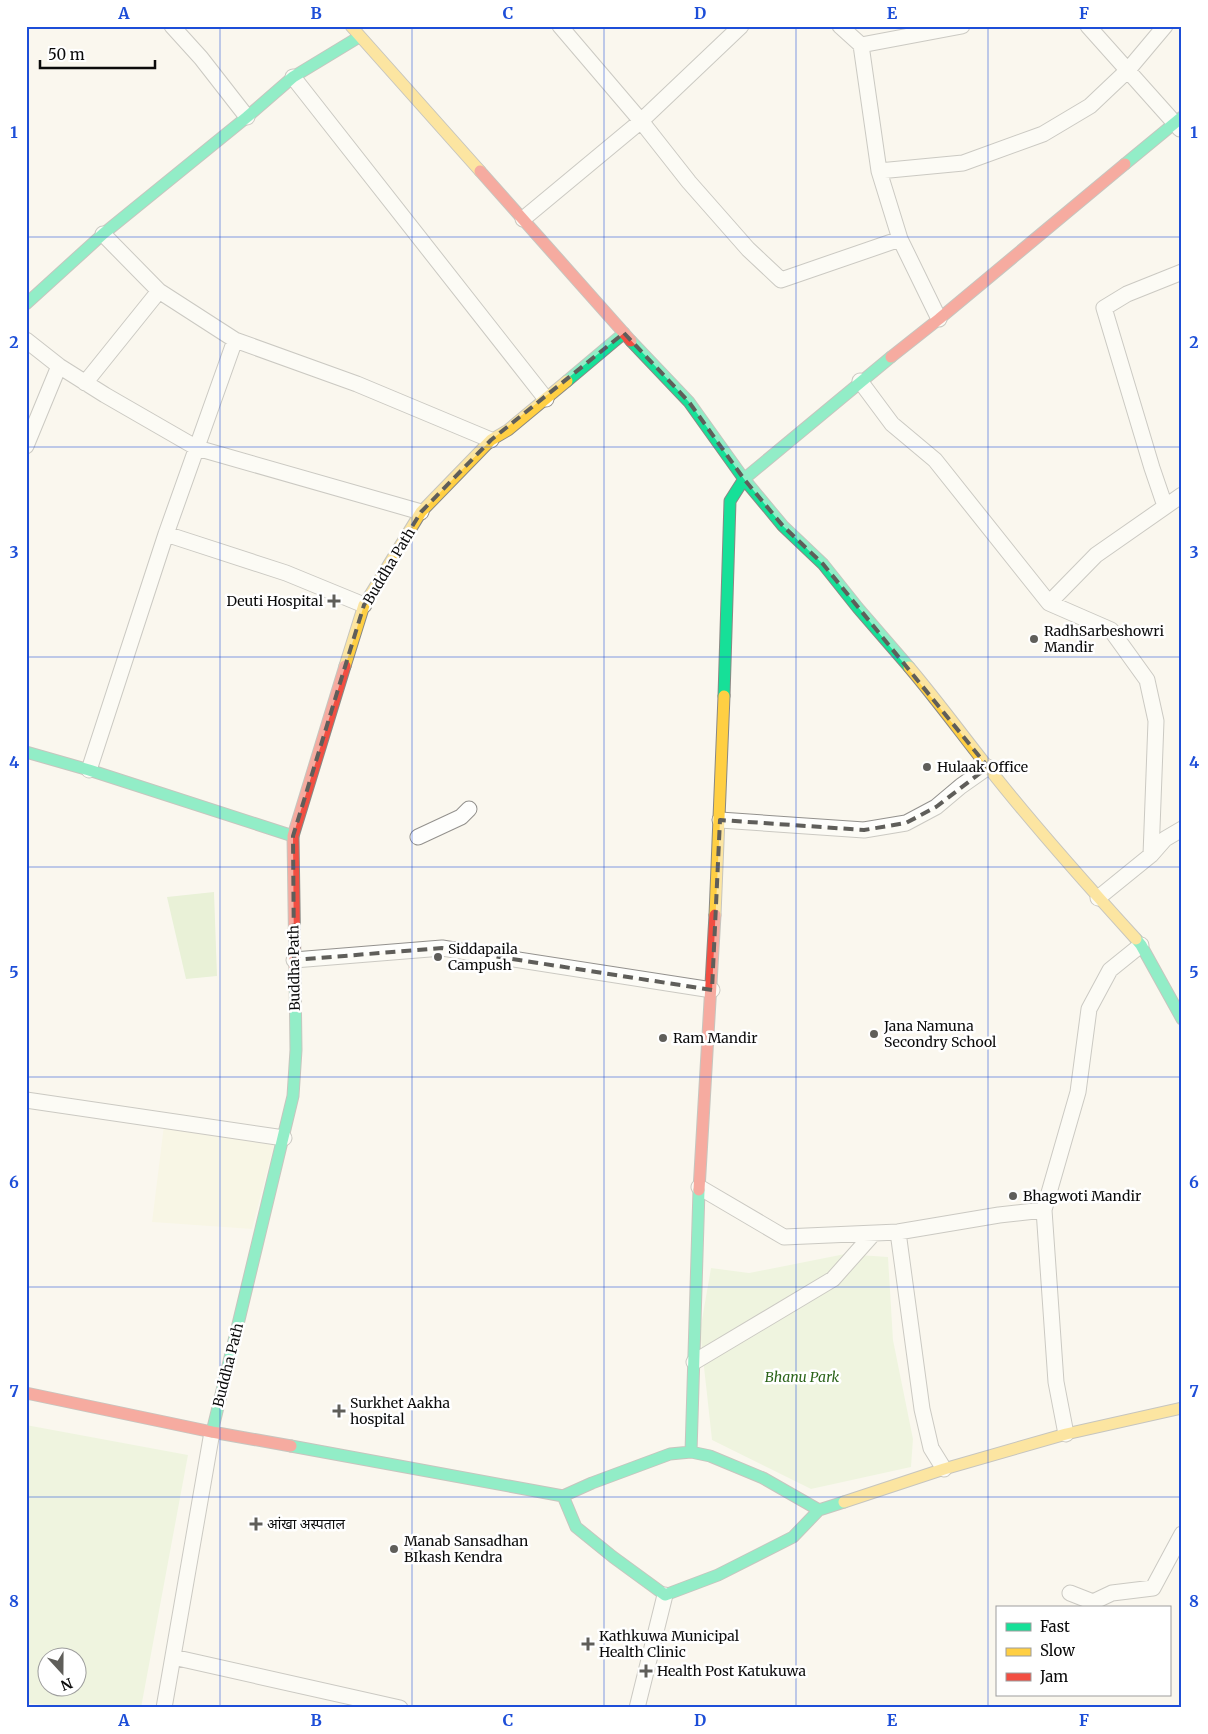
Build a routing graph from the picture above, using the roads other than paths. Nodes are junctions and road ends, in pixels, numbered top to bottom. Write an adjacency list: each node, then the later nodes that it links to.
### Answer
1 (172, 26): 13 (street)
2 (351, 26): 9 (main road)
3 (560, 26): 14 (street)
4 (741, 26): 14 (street)
5 (840, 26): 10 (street)
6 (962, 26): 10 (street)
7 (1088, 26): 11 (street)
8 (1165, 26): 11 (street)
9 (359, 37): 12 (main road); 17 (main road)
10 (861, 45): 16 (street)
11 (1128, 70): 15 (street); 16 (street)
12 (293, 77): 13 (main road); 30 (street)
13 (247, 117): 18 (main road)
14 (641, 121): 17 (street); 19 (street)
15 (1179, 123): 23 (main road)
16 (879, 171): 19 (street)
17 (523, 219): 24 (main road)
18 (103, 234): 21 (street); 22 (main road)
19 (900, 239): 23 (street)
20 (1182, 272): 36 (street)
21 (159, 291): 26 (street); 29 (street)
22 (26, 304)
23 (939, 319): 28 (main road)
24 (624, 333): 30 (main road, Buddha Path); 34 (main road)
25 (26, 340): 27 (street)
26 (235, 340): 31 (street); 33 (street)
27 (59, 366): 29 (street); 32 (street)
28 (860, 381): 34 (main road); 39 (street)
29 (86, 383): 33 (street)
30 (546, 399): 31 (main road, Buddha Path)
31 (491, 440): 37 (main road, Buddha Path)
32 (26, 446)
33 (197, 448): 37 (street); 38 (street)
34 (744, 479): 42 (main road); 45 (main road)
35 (1182, 495): 36 (street)
36 (1165, 506): 39 (street)
37 (421, 512): 40 (main road, Buddha Path)
38 (166, 534): 40 (street); 43 (street)
39 (1049, 603): 49 (street)
40 (364, 605): 47 (main road, Buddha Path)
41 (26, 752): 43 (main road)
42 (988, 767): 45 (street); 50 (main road)
43 (89, 770): 47 (main road)
44 (469, 809): 48 (street)
45 (720, 820): 53 (main road)
46 (1182, 829): 49 (street)
47 (293, 836): 52 (main road, Buddha Path)
48 (418, 838)
49 (1151, 855): 50 (street)
50 (1098, 898): 51 (main road)
51 (1141, 945): 54 (main road); 58 (street)
52 (294, 960): 53 (street); 56 (main road, Buddha Path)
53 (712, 990): 57 (main road)
54 (1182, 1019)
55 (26, 1100): 56 (street)
56 (284, 1138): 64 (main road, Buddha Path)
57 (699, 1187): 60 (street); 61 (main road)
58 (1044, 1210): 59 (street); 65 (street)
59 (898, 1232): 60 (street); 67 (street)
60 (874, 1234): 61 (street)
61 (694, 1362): 66 (main road)
62 (26, 1393): 64 (main road)
63 (1182, 1408): 65 (main road)
64 (212, 1432): 68 (main road); 73 (street, Buddha Path)
65 (1066, 1434): 67 (main road)
66 (691, 1452): 68 (main road); 69 (main road)
67 (944, 1469): 69 (main road)
68 (563, 1496): 72 (main road)
69 (820, 1510): 72 (main road)
70 (1182, 1534): 71 (street)
71 (1070, 1593)
72 (665, 1595): 76 (street)
73 (173, 1657): 74 (street, Buddha Path); 75 (street)
74 (164, 1708)
75 (400, 1708)
76 (637, 1708)

